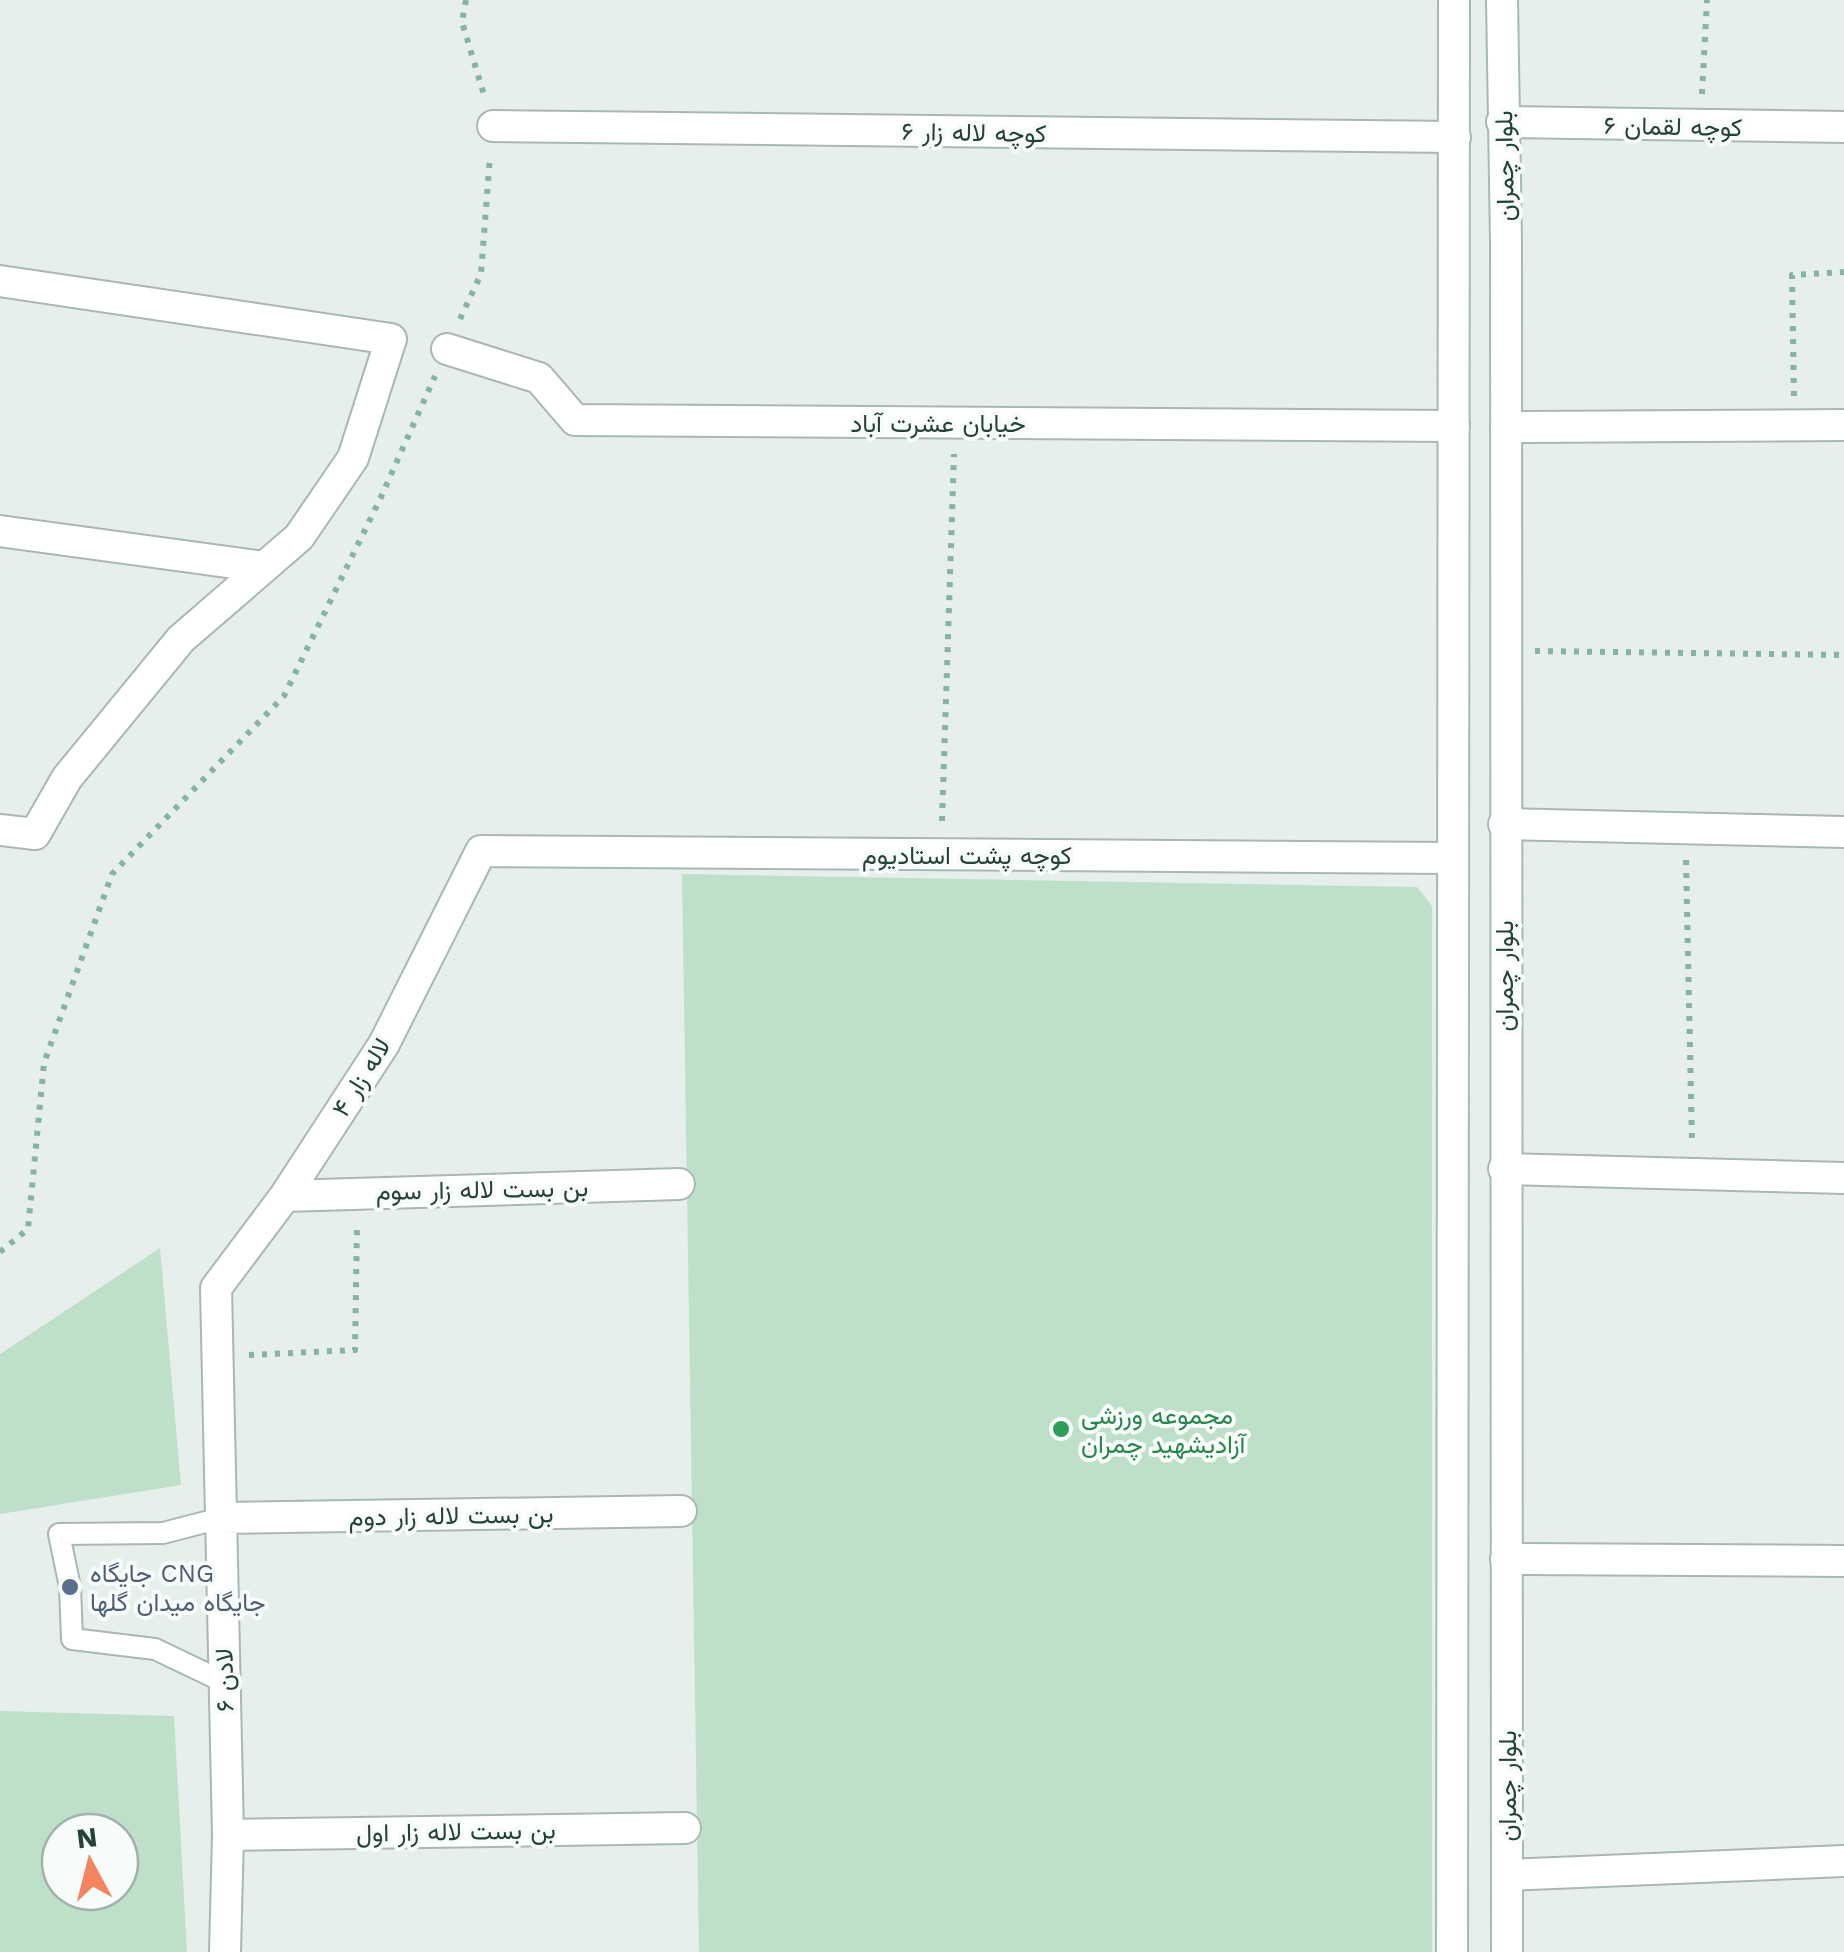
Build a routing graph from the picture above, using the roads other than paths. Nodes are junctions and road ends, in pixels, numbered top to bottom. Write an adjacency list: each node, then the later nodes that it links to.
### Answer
1 (1454, 0): 6 (street, بلوار چمران)
2 (1502, 0): 3 (street, بلوار چمران)
3 (1502, 122): 5 (street, کوچه لقمان ۶); 11 (street, بلوار چمران)
4 (493, 126): 6 (street, کوچه لاله زار ۶)
5 (1844, 127)
6 (1455, 138): 10 (street, بلوار چمران)
7 (0, 281): 13 (street)
8 (447, 349): 10 (street, خیابان عشرت آباد)
9 (1844, 425): 11 (street)
10 (1454, 426): 11 (street, خیابان عشرت آباد); 18 (street, بلوار چمران)
11 (1506, 428): 14 (street, بلوار چمران)
12 (0, 531): 13 (street)
13 (264, 567): 15 (street)
14 (1504, 824): 16 (street); 20 (street, بلوار چمران)
15 (0, 830)
16 (1844, 832)
17 (481, 851): 18 (street, کوچه پشت استادیوم); 24 (street, لاله زار ۴)
18 (1452, 858): 19 (street, بلوار چمران)
19 (1451, 1024): 20 (street); 35 (street, بلوار چمران)
20 (1504, 1024): 21 (street, بلوار چمران)
21 (1504, 1169): 22 (street); 28 (street, بلوار چمران)
22 (1844, 1178)
23 (679, 1184): 24 (street, بن بست لاله زار سوم)
24 (285, 1196): 25 (street, لاله زار ۴)
25 (216, 1288): 27 (street, لادن ۶)
26 (680, 1512): 27 (street, بن بست لاله زار دوم)
27 (220, 1518): 30 (street, لادن ۶); 30 (lane)
28 (1506, 1559): 29 (street); 34 (street, بلوار چمران)
29 (1844, 1561)
30 (224, 1682): 32 (street, لادن ۶)
31 (684, 1828): 32 (street, بن بست لاله زار اول)
32 (228, 1835): 36 (street, لادن ۶)
33 (1844, 1862): 34 (street)
34 (1508, 1875): 35 (street); 38 (street, بلوار چمران)
35 (1452, 1878): 37 (street, بلوار چمران)
36 (225, 1952)
37 (1452, 1952)
38 (1508, 1952)

